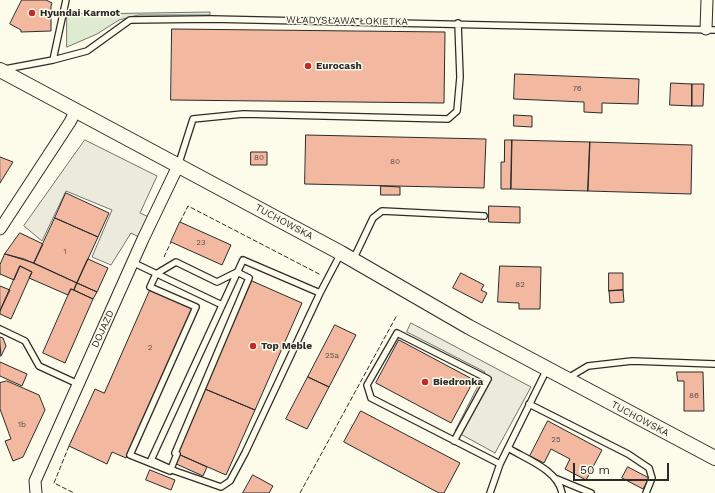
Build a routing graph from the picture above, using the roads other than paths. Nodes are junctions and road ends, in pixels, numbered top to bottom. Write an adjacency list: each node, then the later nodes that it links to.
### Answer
1 (66, 0): 5 (lane)
2 (707, 0): 4 (street, WŁADYSŁAWA ŁOKIETKA)
3 (458, 23): 4 (lane, WŁADYSŁAWA ŁOKIETKA); 5 (lane, WŁADYSŁAWA ŁOKIETKA); 8 (lane)
4 (711, 29)
5 (53, 60): 6 (lane, WŁADYSŁAWA ŁOKIETKA)
6 (0, 70): 7 (street, TUCHOWSKA)
7 (76, 110): 8 (street, TUCHOWSKA); 10 (street)
8 (178, 166): 11 (street, TUCHOWSKA); 13 (street, DOJAZD)
9 (484, 216): 12 (lane)
10 (0, 230)
11 (341, 253): 12 (street, TUCHOWSKA); 16 (lane)
12 (353, 260): 20 (street, TUCHOWSKA)
13 (134, 263): 15 (lane); 22 (street, DOJAZD)
14 (237, 272): 15 (lane); 16 (lane); 17 (lane); 28 (lane)
15 (156, 274): 17 (lane); 28 (lane)
16 (320, 293): 28 (lane)
17 (222, 305): 28 (lane)
18 (0, 329): 22 (lane)
19 (715, 364): 21 (lane)
20 (547, 368): 21 (street, TUCHOWSKA); 23 (lane)
21 (566, 379): 26 (street, TUCHOWSKA)
22 (78, 384): 30 (street, DOJAZD)
23 (529, 404): 25 (lane); 34 (lane)
24 (454, 441): 24 (lane); 27 (lane)
25 (508, 448): 27 (lane); 29 (lane)
26 (715, 458)
27 (500, 464): 31 (lane)
28 (171, 469)
29 (557, 479): 32 (lane); 33 (lane)
30 (36, 493)
31 (490, 493)
32 (562, 493)
33 (591, 493)
34 (646, 493)

